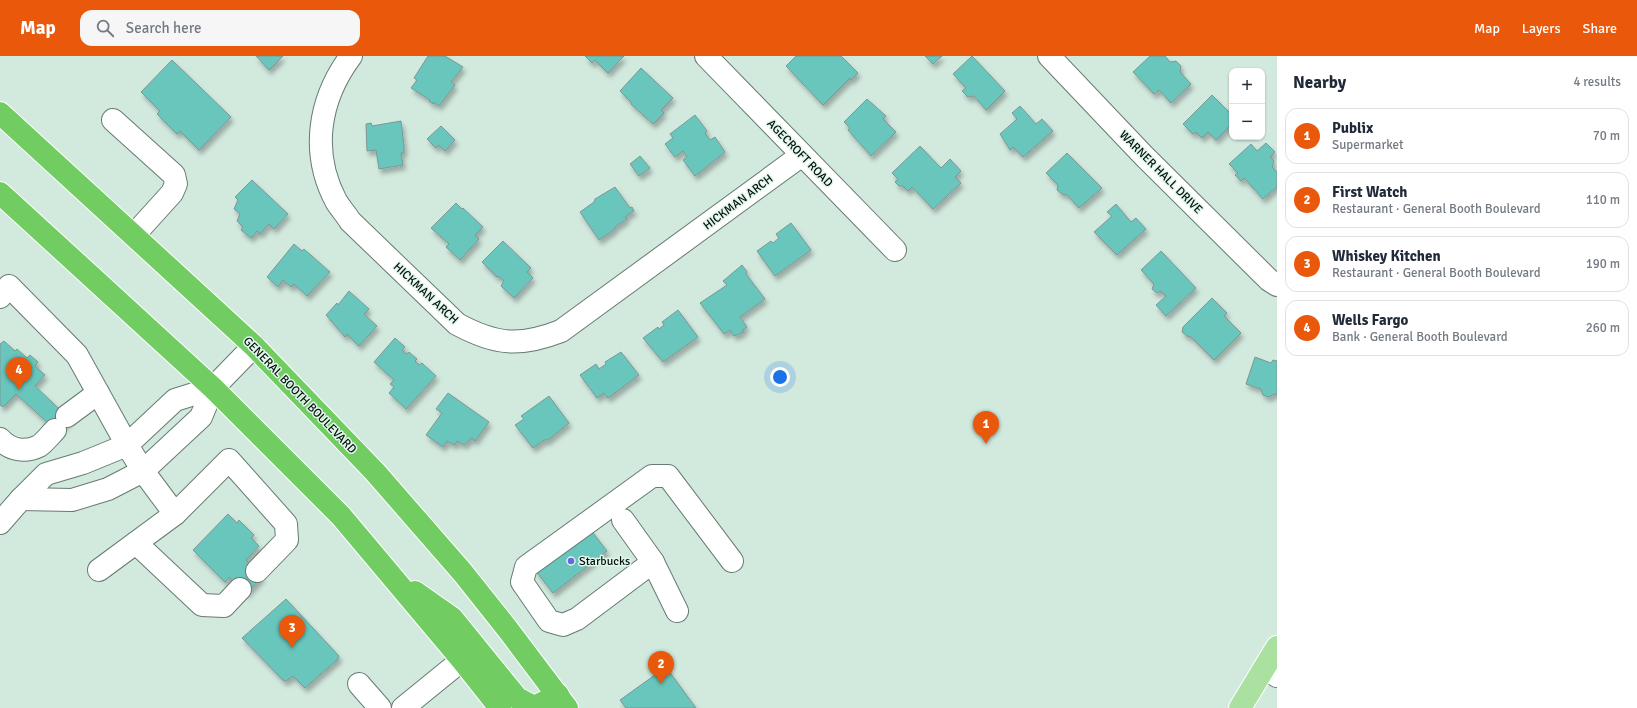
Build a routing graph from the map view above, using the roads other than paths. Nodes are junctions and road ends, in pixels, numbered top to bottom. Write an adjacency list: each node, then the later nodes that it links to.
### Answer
1 (351, 56): 6 (street, HICKMAN ARCH)
2 (706, 56): 6 (street, AGECROFT ROAD)
3 (1049, 56): 10 (street, WARNER HALL DRIVE)
4 (0, 113): 8 (highway, GENERAL BOOTH BOULEVARD)
5 (113, 120): 8 (street)
6 (802, 155): 9 (street, AGECROFT ROAD)
7 (0, 192): 13 (highway)
8 (134, 235): 12 (highway, GENERAL BOOTH BOULEVARD)
9 (895, 250)
10 (1277, 284)
11 (0, 297): 14 (street)
12 (254, 346): 13 (street); 34 (highway, GENERAL BOOTH BOULEVARD)
13 (213, 388): 16 (street); 17 (street); 27 (highway)
14 (98, 393): 15 (street); 16 (street)
15 (0, 439)
16 (127, 446): 17 (street); 18 (street)
17 (143, 471): 18 (street); 19 (street)
18 (21, 499): 21 (street)
19 (175, 514): 22 (street); 26 (street)
20 (623, 520): 24 (street)
21 (0, 523)
22 (136, 543): 25 (street); 28 (street)
23 (732, 561): 24 (street)
24 (653, 562): 29 (street)
25 (99, 570)
26 (257, 571)
27 (391, 575): 31 (highway); 34 (highway)
28 (240, 588)
29 (677, 611)
30 (1277, 647): 32 (main road)
31 (462, 660): 36 (street); 37 (highway)
32 (1271, 672): 38 (main road)
33 (359, 684): 35 (street)
34 (562, 701)
35 (380, 708)
36 (403, 708)
37 (500, 708)
38 (1240, 708)

